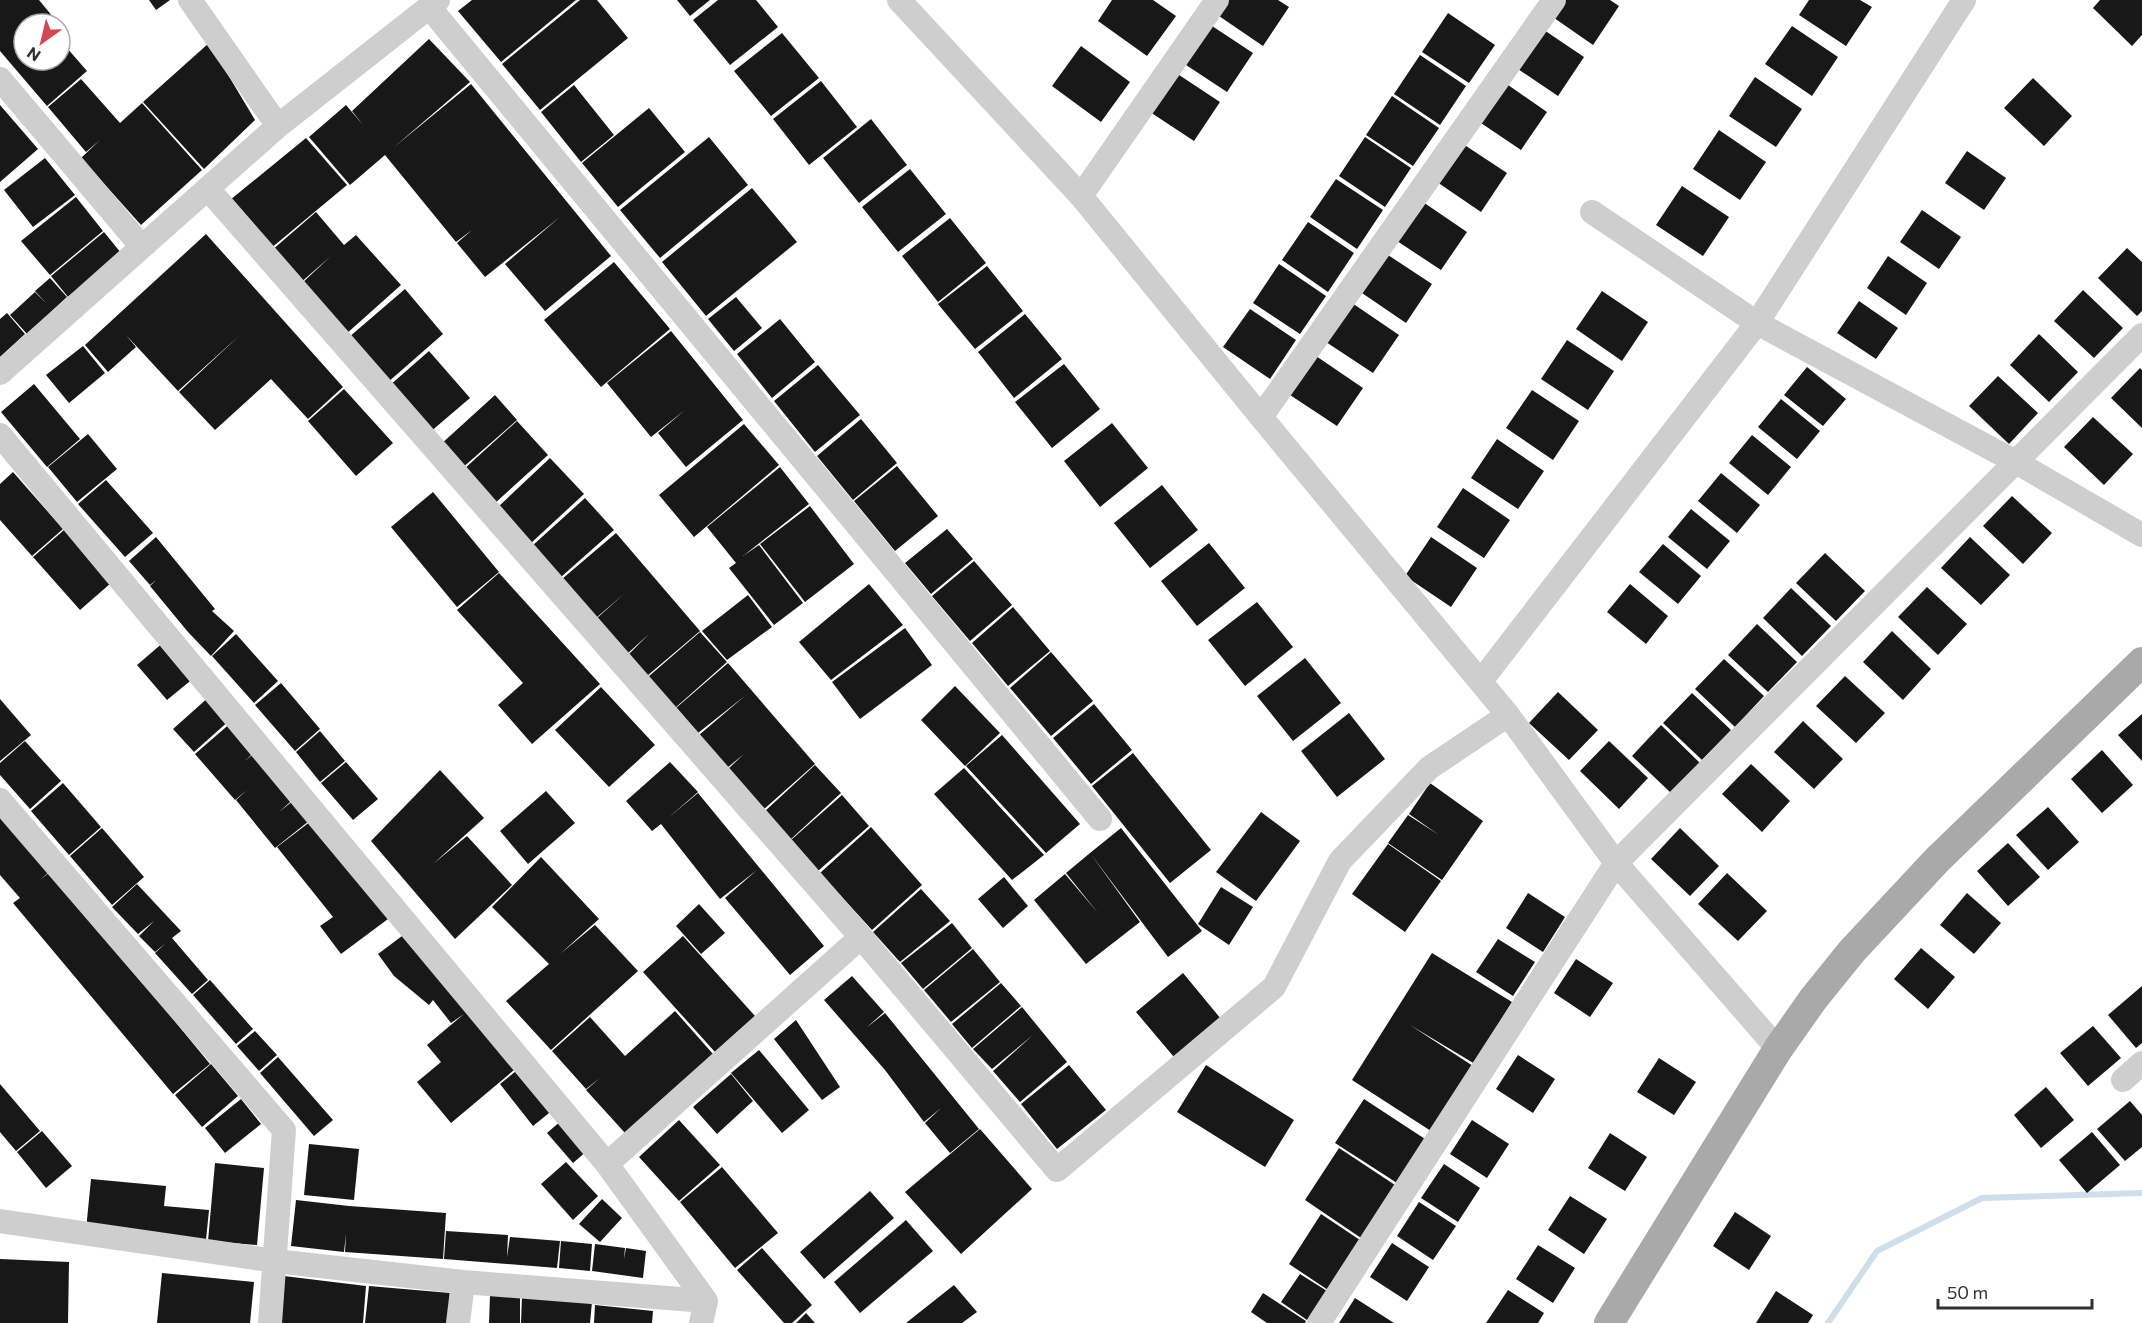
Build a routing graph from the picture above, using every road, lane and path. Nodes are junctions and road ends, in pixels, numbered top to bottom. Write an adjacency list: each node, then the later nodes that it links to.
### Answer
1 (190, 0): 8 (street)
2 (899, 0): 10 (street)
3 (1217, 0): 10 (street)
4 (1554, 0): 16 (street)
5 (1964, 0): 13 (street)
6 (434, 4): 8 (street); 24 (street)
7 (0, 79): 12 (street)
8 (278, 126): 9 (street)
9 (208, 189): 12 (street); 26 (street)
10 (1081, 196): 16 (street)
11 (1592, 212): 13 (street)
12 (142, 247): 15 (street)
13 (1757, 322): 18 (street); 21 (street)
14 (2142, 335): 18 (street)
15 (0, 373)
16 (1261, 417): 21 (street)
17 (0, 435): 30 (street)
18 (2016, 462): 19 (street); 25 (street)
19 (2142, 535)
20 (2142, 662): 27 (main road)
21 (1481, 681): 22 (street)
22 (1508, 715): 25 (street); 26 (street)
23 (0, 800): 32 (street)
24 (1101, 819)
25 (1616, 863): 27 (street); 37 (street)
26 (861, 937): 30 (street)
27 (1778, 1049): 38 (main road)
28 (2142, 1063): 29 (street)
29 (2122, 1080)
30 (607, 1164): 34 (street)
31 (0, 1221): 32 (street)
32 (275, 1261): 33 (street); 35 (street)
33 (463, 1282): 34 (street); 36 (street)
34 (704, 1312)
35 (270, 1323)
36 (458, 1323)
37 (1319, 1323)
38 (1608, 1323)

